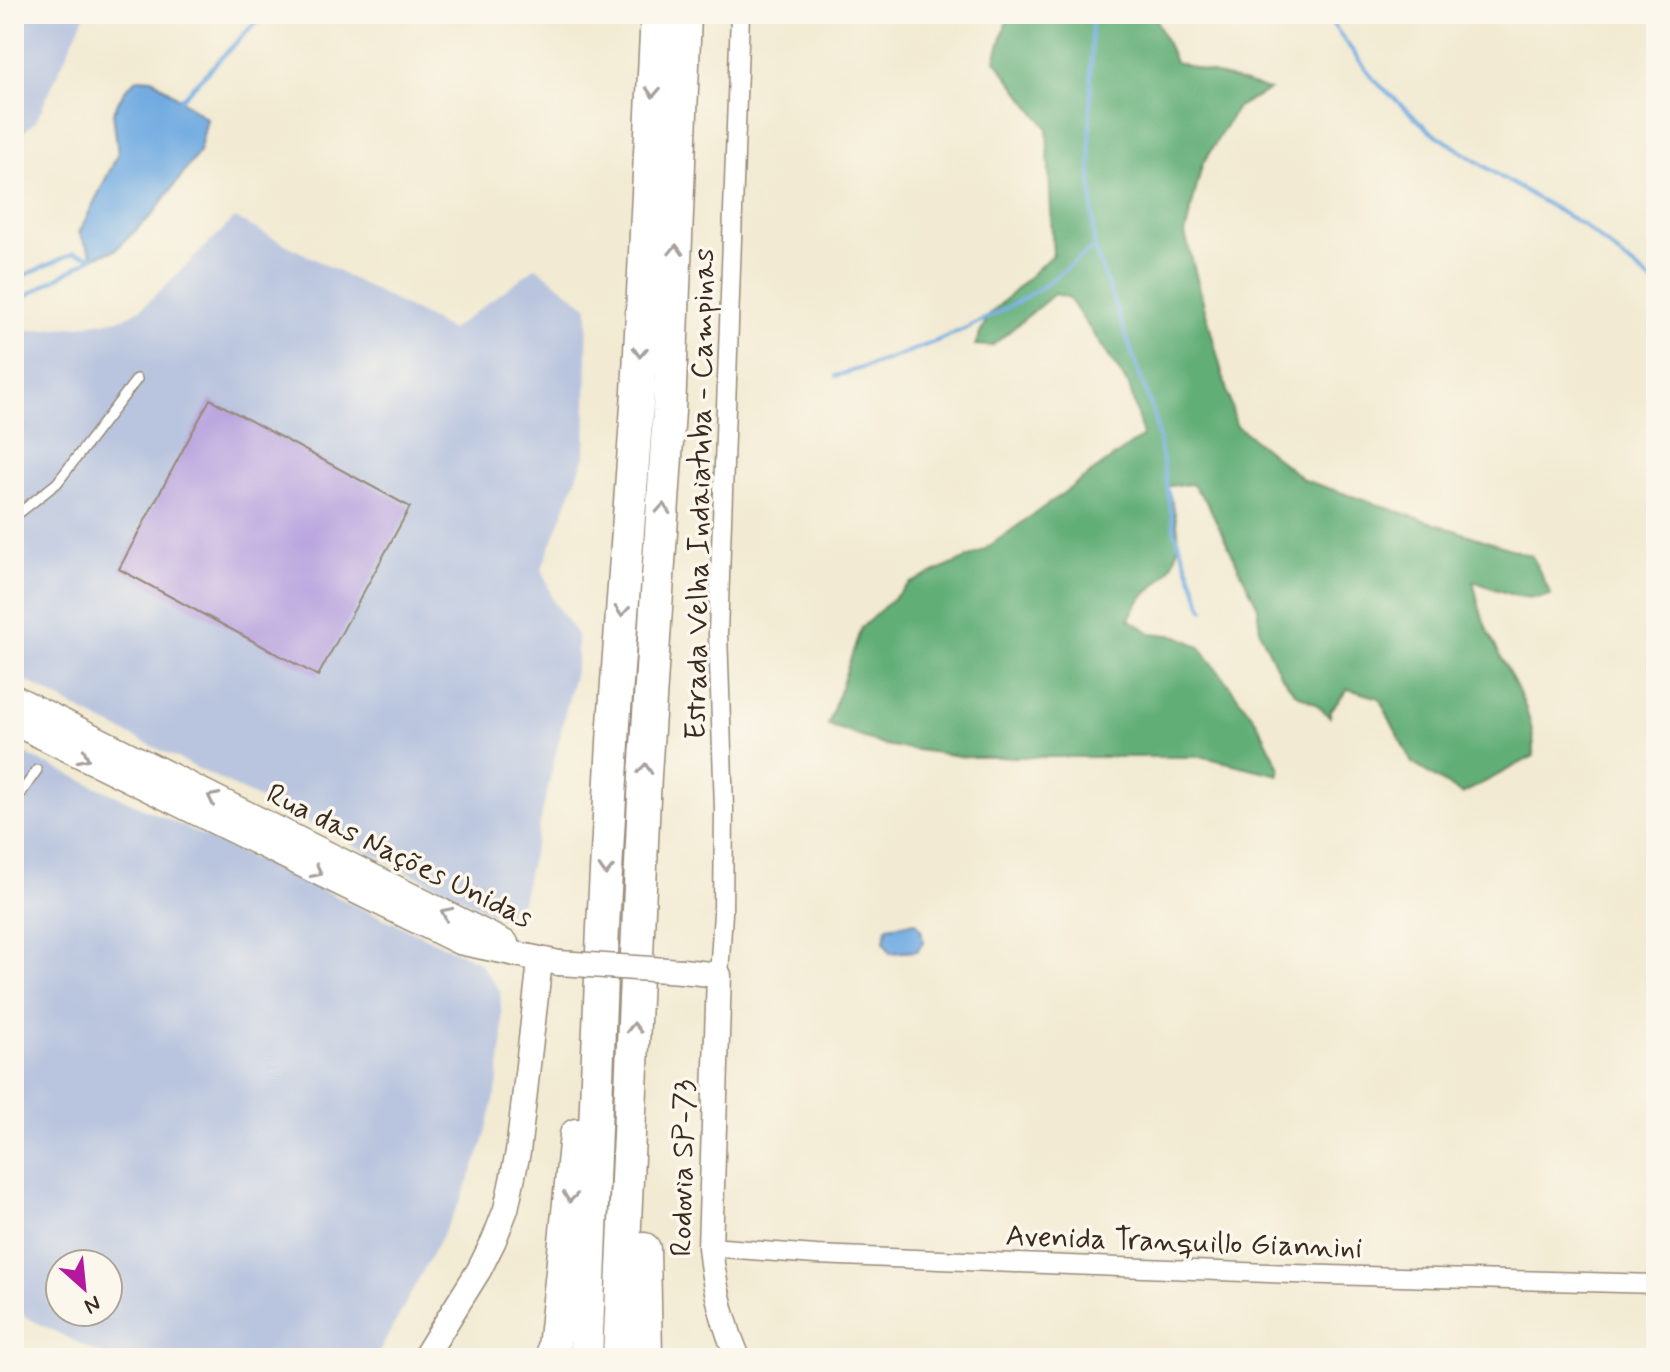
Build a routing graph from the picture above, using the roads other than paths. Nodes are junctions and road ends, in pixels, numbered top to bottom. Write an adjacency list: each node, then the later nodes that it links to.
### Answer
1 (657, 14): 13 (highway, one-way to 13)
2 (685, 14): 12 (highway, one-way to 2)
3 (740, 14): 11 (street, Estrada Velha Indaiatuba - Campinas)
4 (137, 379): 5 (lane)
5 (14, 517)
6 (14, 697): 10 (main road, Rua das Nações Unidas, one-way to 6)
7 (14, 723): 10 (main road, Rua das Nações Unidas, one-way to 10)
8 (37, 770): 9 (lane)
9 (14, 803)
10 (550, 962): 11 (main road, bridge); 16 (main road)
11 (719, 975): 14 (main road, Rodovia SP-73)
12 (633, 1066): 19 (highway); 20 (highway)
13 (598, 1067): 17 (highway, one-way to 17); 18 (highway)
14 (710, 1247): 15 (street, Avenida Tranquillo Giannini); 21 (main road, Rodovia SP-73)
15 (1656, 1284)
16 (424, 1358)
17 (553, 1358)
18 (586, 1358)
19 (619, 1358)
20 (646, 1358)
21 (738, 1358)

